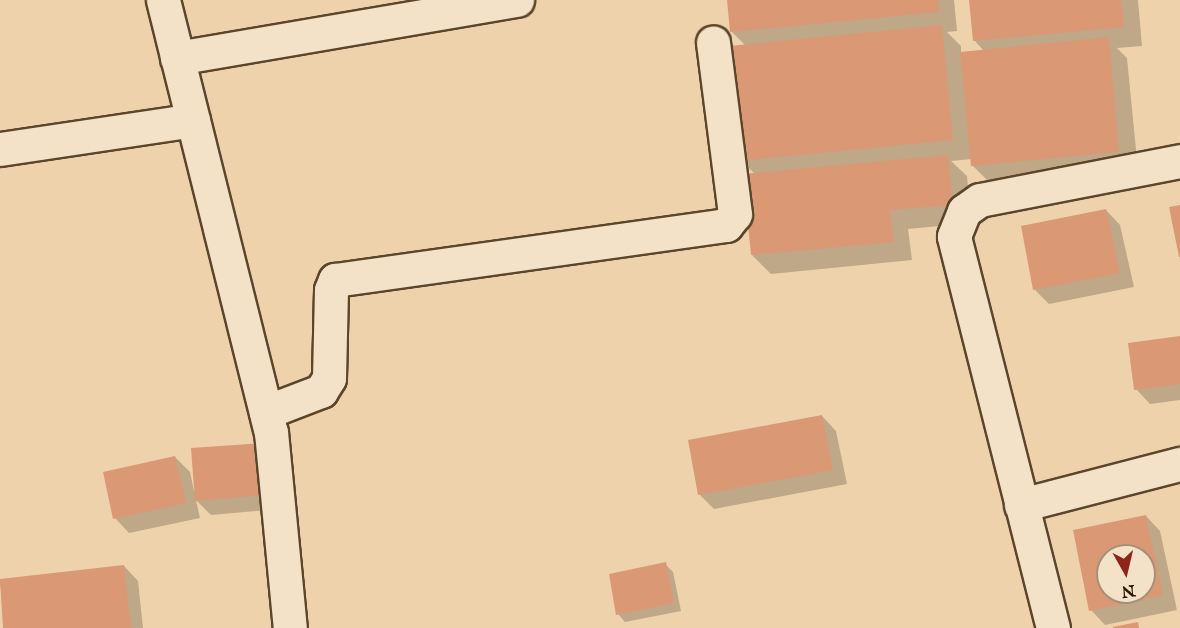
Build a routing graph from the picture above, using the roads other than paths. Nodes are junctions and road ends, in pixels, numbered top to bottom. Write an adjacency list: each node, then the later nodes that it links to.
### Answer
1 (163, 0): 4 (street)
2 (517, 0): 4 (street)
3 (713, 42): 8 (street)
4 (177, 58): 5 (street)
5 (193, 120): 6 (street); 8 (street)
6 (0, 149)
7 (1180, 161): 10 (street)
8 (266, 412): 11 (street)
9 (1180, 464): 10 (street)
10 (1021, 505): 12 (street)
11 (290, 628)
12 (1053, 628)

